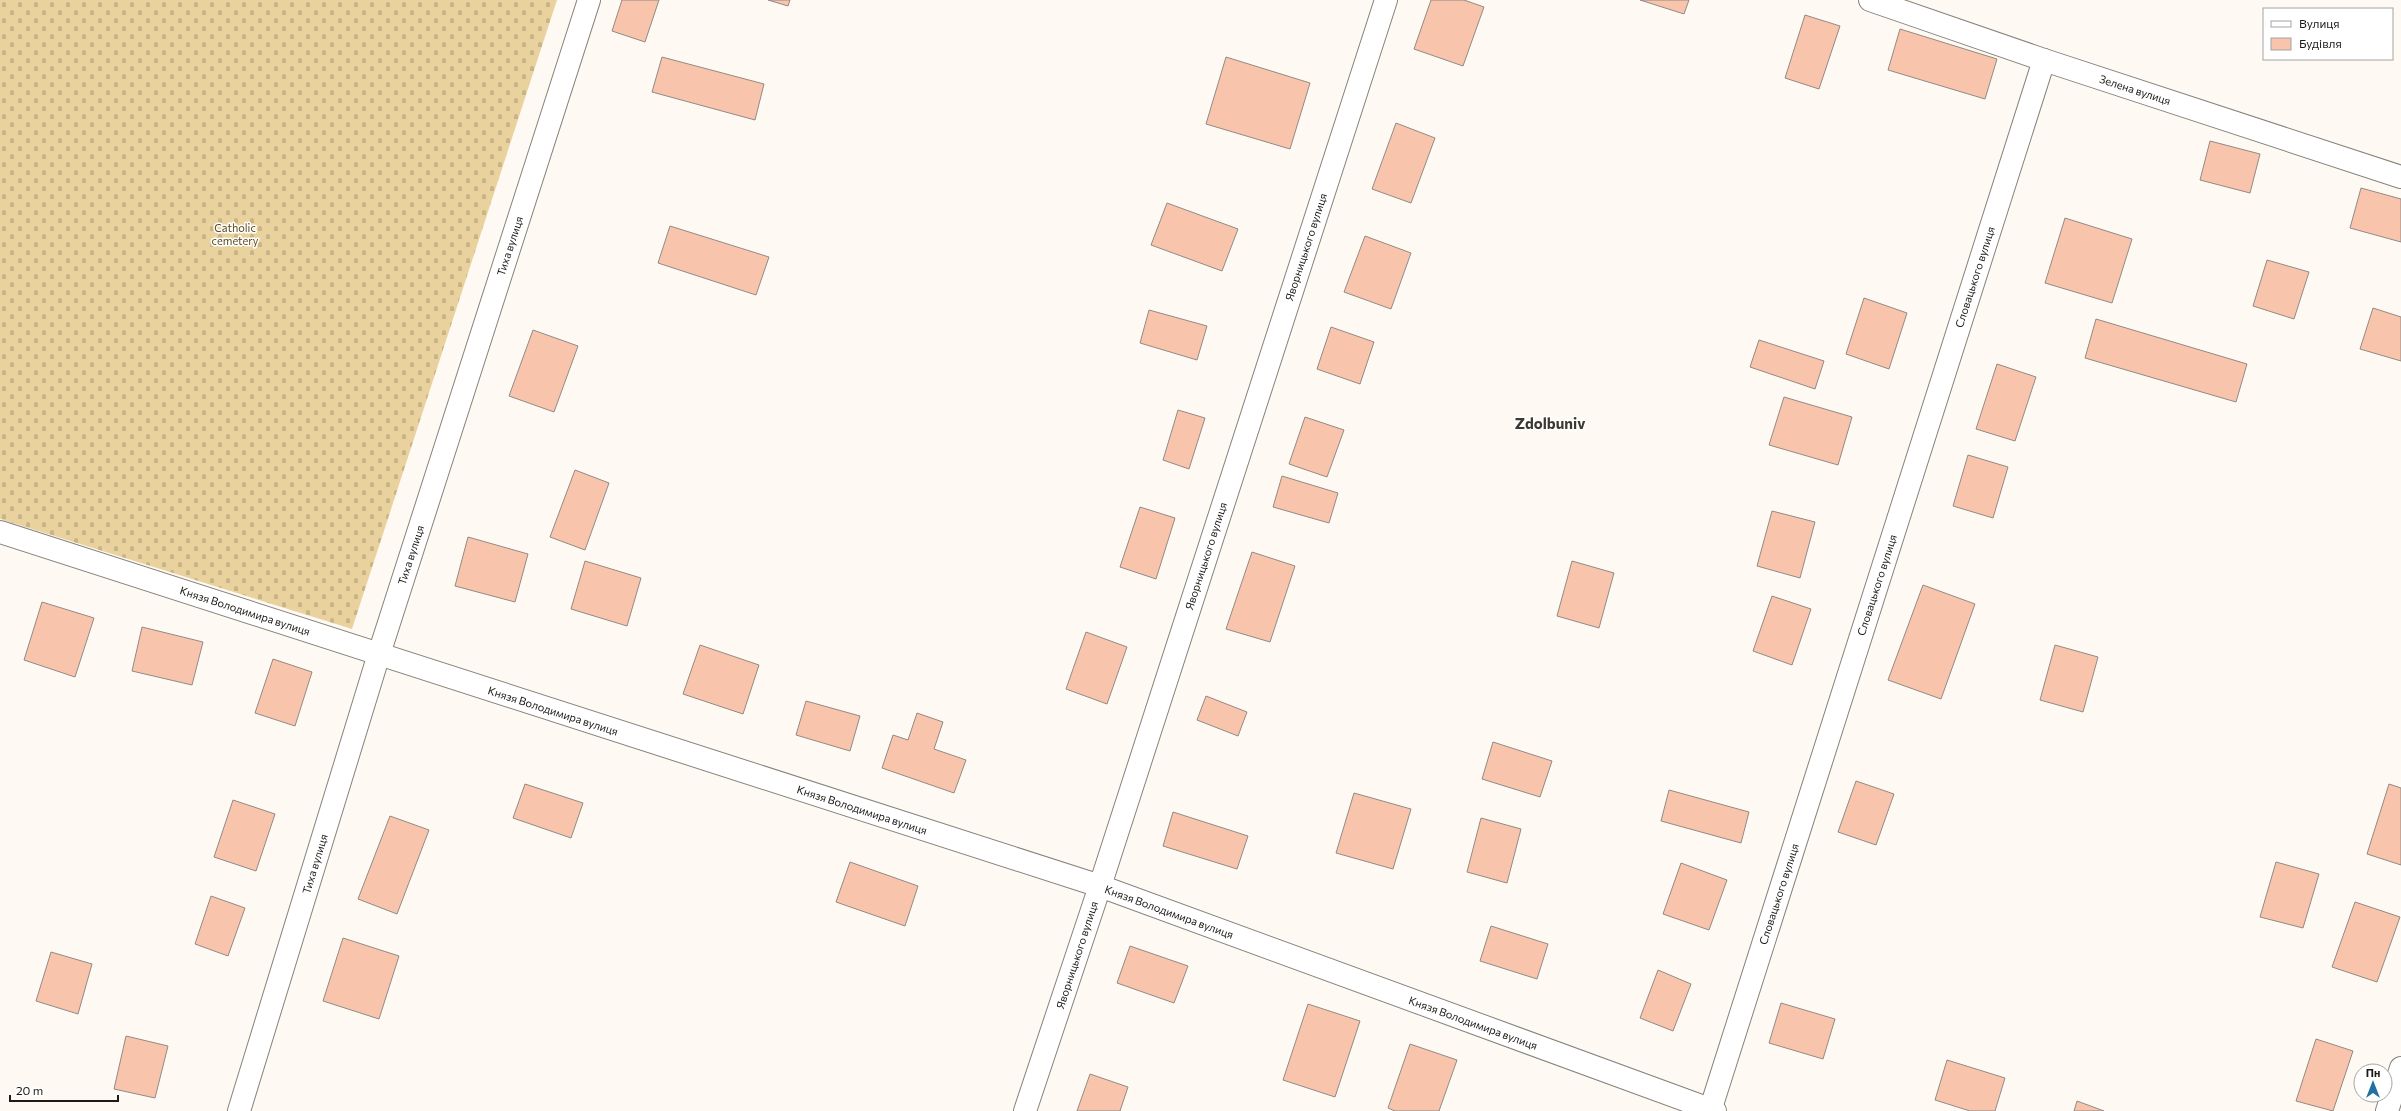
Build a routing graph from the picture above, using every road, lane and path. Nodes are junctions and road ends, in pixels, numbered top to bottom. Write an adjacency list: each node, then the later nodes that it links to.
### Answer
1 (588, 0): 7 (street, Тиха вулиця)
2 (1386, 0): 8 (street, Яворницького вулиця)
3 (1870, 0): 4 (street, Зелена вулиця)
4 (2044, 60): 5 (street, Зелена вулиця); 12 (street, Словацького вулиця)
5 (2401, 177)
6 (0, 532): 7 (street, Князя Володимира вулиця)
7 (379, 654): 8 (street, Князя Володимира вулиця); 10 (street, Тиха вулиця)
8 (1100, 886): 11 (street, Яворницького вулиця); 12 (street, Князя Володимира вулиця)
9 (2401, 1068): 13 (street)
10 (239, 1111)
11 (1025, 1111)
12 (1712, 1111)
13 (2387, 1111)

